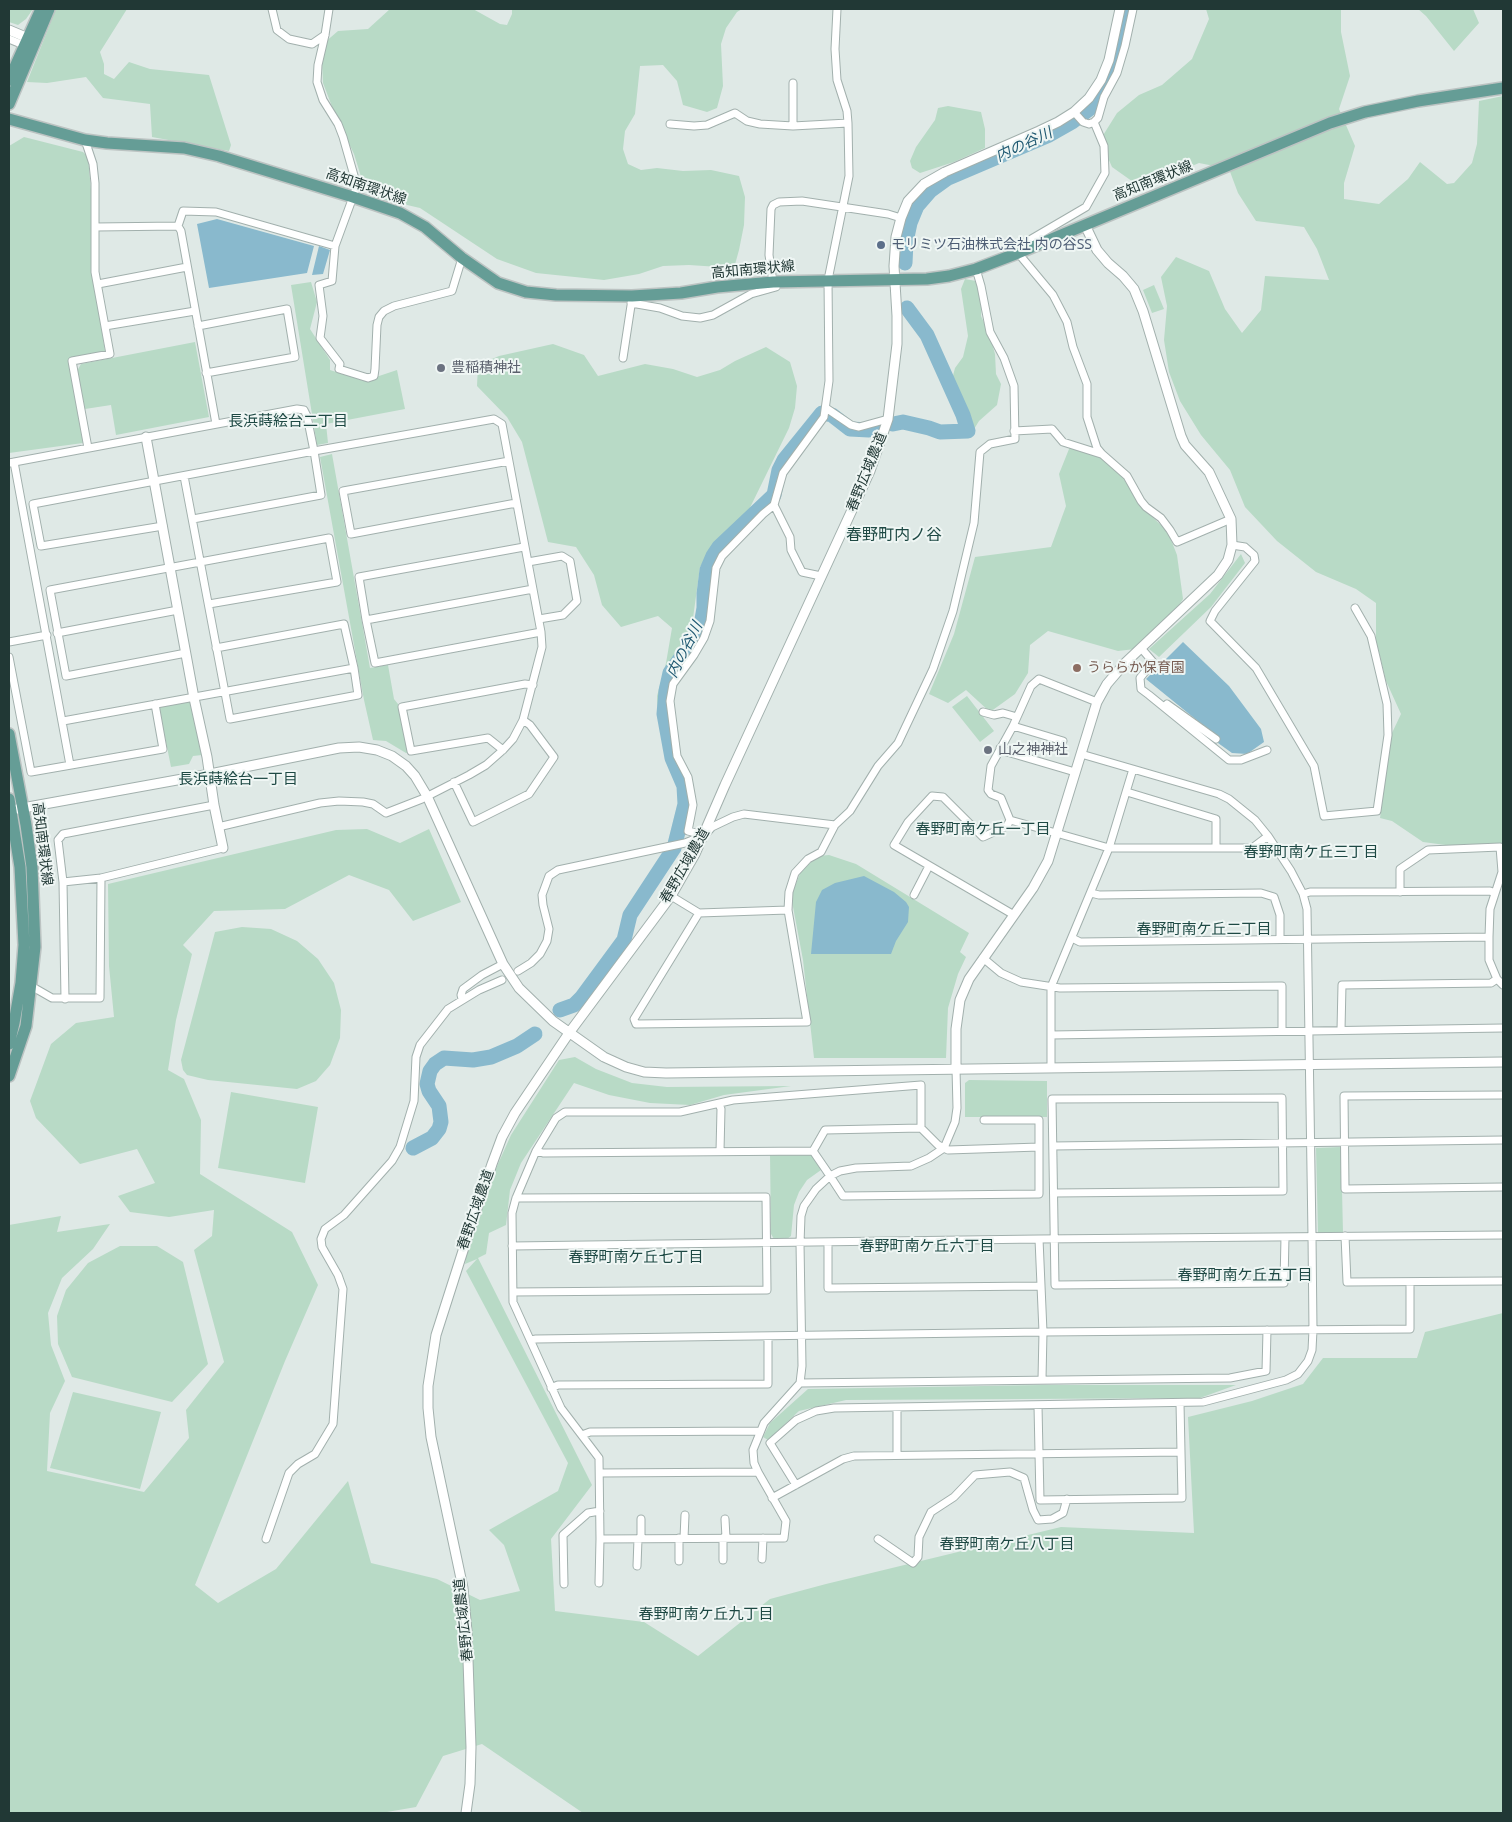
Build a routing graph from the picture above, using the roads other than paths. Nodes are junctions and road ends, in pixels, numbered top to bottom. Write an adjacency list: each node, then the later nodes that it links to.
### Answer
1 (41, 9): 11 (main road)
2 (50, 9): 11 (main road)
3 (272, 9): 9 (street)
4 (328, 9): 9 (street)
5 (837, 9): 19 (street)
6 (1120, 9): 16 (street, 春野広域農道)
7 (1132, 9): 18 (street)
8 (9, 30): 11 (street)
9 (325, 35): 23 (street)
10 (9, 39): 11 (street)
11 (29, 44): 12 (main road); 15 (main road)
12 (9, 80)
13 (793, 83): 21 (street)
14 (1503, 88): 26 (main road, 高知南環状線)
15 (9, 104)
16 (1075, 113): 18 (street); 25 (street, 春野広域農道)
17 (9, 119): 22 (main road, 高知南環状線)
18 (1094, 122): 30 (street)
19 (848, 123): 21 (street); 24 (street)
20 (670, 124): 21 (street)
21 (793, 126)
22 (85, 140): 23 (main road, 高知南環状線); 28 (street)
23 (353, 197): 29 (street); 31 (main road, 高知南環状線)
24 (843, 207): 25 (street); 35 (street); 36 (street)
25 (901, 218): 34 (street, 春野広域農道)
26 (1085, 225): 30 (main road, 高知南環状線); 59 (street)
27 (178, 226): 28 (street); 29 (street); 32 (street)
28 (96, 227): 37 (street)
29 (335, 246): 31 (street)
30 (1018, 254): 33 (main road, 高知南環状線); 51 (street)
31 (462, 258): 38 (main road, 高知南環状線)
32 (187, 267): 37 (street); 39 (street)
33 (976, 269): 34 (main road, 高知南環状線); 47 (street)
34 (895, 278): 35 (main road, 高知南環状線); 45 (street, 春野広域農道)
35 (828, 280): 36 (main road, 高知南環状線); 44 (street)
36 (774, 282): 38 (main road, 高知南環状線); 38 (street)
37 (98, 284): 40 (street)
38 (632, 299): 42 (street)
39 (195, 311): 40 (street); 41 (street)
40 (105, 326): 49 (street)
41 (198, 326): 43 (street); 43 (street)
42 (623, 358)
43 (206, 373): 46 (street)
44 (825, 412): 45 (street); 57 (street)
45 (888, 418): 66 (street, 春野広域農道)
46 (216, 424): 48 (street); 50 (street)
47 (1014, 431): 51 (street); 111 (street)
48 (146, 437): 49 (street); 55 (street)
49 (88, 448): 53 (street)
50 (314, 451): 52 (street); 54 (street); 58 (street)
51 (1102, 454): 59 (street)
52 (509, 461): 56 (street); 56 (street)
53 (11, 463): 75 (street)
54 (184, 476): 55 (street); 58 (street)
55 (154, 481): 60 (street); 60 (street)
56 (516, 503): 62 (street)
57 (774, 505): 66 (street); 114 (street)
58 (193, 519): 63 (street)
59 (1231, 520): 61 (street)
60 (163, 526): 65 (street)
61 (1232, 545): 69 (street); 78 (street)
62 (524, 547): 64 (street); 72 (street)
63 (200, 562): 65 (street); 68 (street); 68 (street)
64 (528, 562): 67 (street); 71 (street)
65 (170, 567): 70 (street); 74 (street)
66 (821, 576): 114 (street, 春野広域農道)
67 (533, 589): 71 (street); 72 (street)
68 (209, 604): 77 (street)
69 (1355, 608)
70 (178, 610): 74 (street); 79 (street)
71 (538, 619): 73 (street)
72 (366, 620): 73 (street)
73 (540, 632): 82 (street)
74 (58, 633): 79 (street)
75 (46, 634): 76 (street); 90 (street)
76 (9, 642)
77 (216, 648): 81 (street); 83 (street)
78 (1141, 648): 84 (street); 86 (street)
79 (186, 653): 85 (street)
80 (9, 657): 100 (street)
81 (354, 668): 83 (street); 83 (street)
82 (533, 685): 91 (street); 97 (street)
83 (224, 692): 85 (street)
84 (1148, 695): 94 (street); 98 (street)
85 (194, 698): 87 (street); 103 (street)
86 (1097, 702): 89 (street); 99 (street)
87 (155, 704): 90 (street); 100 (street)
88 (983, 712): 89 (street)
89 (1017, 718): 92 (street)
90 (63, 720): 100 (street)
91 (523, 720): 97 (street); 104 (street)
92 (1012, 726): 95 (street); 96 (street)
93 (9, 734): 109 (main road, 高知南環状線)
94 (1216, 739)
95 (1063, 741)
96 (1000, 748): 102 (street); 110 (street)
97 (503, 750): 104 (street)
98 (1266, 750)
99 (1081, 754): 101 (street); 102 (street)
100 (70, 765)
101 (1133, 769): 105 (street); 115 (street)
102 (1075, 772): 113 (street)
103 (210, 774): 106 (street); 107 (street); 109 (street)
104 (454, 782): 106 (street)
105 (1127, 792): 117 (street); 118 (street)
106 (427, 796): 112 (street); 136 (street)
107 (214, 805): 112 (street); 121 (street)
108 (9, 807): 109 (street); 151 (main road, 高知南環状線)
109 (23, 808): 141 (main road, 高知南環状線)
110 (1010, 820): 113 (street); 119 (street)
111 (835, 825): 114 (street); 128 (street)
112 (218, 827): 116 (street)
113 (1058, 833): 117 (street); 130 (street)
114 (705, 835): 127 (street, 春野広域農道); 137 (street)
115 (1268, 836): 118 (street); 125 (street)
116 (223, 848): 120 (street)
117 (1109, 848): 118 (street); 123 (street)
118 (1216, 848)
119 (929, 866): 126 (street); 130 (street)
120 (100, 878): 121 (street); 143 (street)
121 (63, 882): 143 (street)
122 (1400, 892): 124 (street); 124 (street); 125 (street)
123 (1091, 893): 132 (street); 133 (street)
124 (1495, 893): 131 (street)
125 (1303, 894): 134 (street)
126 (914, 895)
127 (671, 896): 129 (street); 149 (street, 春野広域農道)
128 (788, 910): 129 (street); 129 (street)
129 (699, 912)
130 (1014, 915): 135 (street)
131 (1489, 937): 134 (street); 138 (street)
132 (1072, 938): 133 (street); 142 (street)
133 (1280, 939): 134 (street)
134 (1308, 939): 148 (street)
135 (983, 958): 142 (street); 155 (street)
136 (504, 964): 144 (street); 149 (street)
137 (518, 970)
138 (1497, 979): 140 (street); 146 (street)
139 (502, 980): 144 (street)
140 (1503, 985)
141 (31, 986): 143 (street); 156 (main road, 高知南環状線)
142 (1051, 987): 147 (street); 150 (street)
143 (65, 999)
144 (462, 999): 218 (street)
145 (1503, 1028): 146 (street)
146 (1341, 1030): 148 (street)
147 (1282, 1031): 148 (street); 150 (street)
148 (1309, 1031): 153 (street)
149 (569, 1032): 155 (street); 228 (street, 春野広域農道)
150 (1051, 1035): 154 (street)
151 (9, 1044)
152 (1503, 1062): 153 (street)
153 (1310, 1064): 154 (street); 164 (street)
154 (1051, 1067): 155 (street)
155 (956, 1069): 167 (street)
156 (9, 1076)
157 (1503, 1094): 162 (street)
158 (719, 1104): 160 (street); 168 (street); 169 (street)
159 (984, 1120): 166 (street)
160 (921, 1128): 167 (street); 170 (street)
161 (1503, 1140): 162 (street)
162 (1344, 1143): 164 (street); 172 (street)
163 (1282, 1144): 164 (street); 165 (street); 165 (street); 173 (street)
164 (1310, 1144): 176 (street)
165 (1052, 1146): 173 (street)
166 (1038, 1147): 167 (street); 171 (street)
167 (944, 1148): 171 (street)
168 (536, 1151): 169 (street); 174 (street)
169 (720, 1151): 170 (street)
170 (813, 1151): 171 (street)
171 (830, 1176): 182 (street)
172 (1503, 1187)
173 (1054, 1193): 179 (street)
174 (516, 1198): 181 (street); 184 (street)
175 (1503, 1234): 177 (street)
176 (1312, 1236): 177 (street); 178 (street); 190 (street)
177 (1345, 1236): 186 (street)
178 (1285, 1237): 179 (street); 179 (street)
179 (1054, 1239): 180 (street)
180 (1039, 1240): 183 (street); 187 (street)
181 (767, 1243): 182 (street); 184 (street); 188 (street)
182 (800, 1243): 183 (street); 193 (street)
183 (828, 1243): 187 (street)
184 (512, 1246): 188 (street)
185 (1503, 1281): 186 (street)
186 (1410, 1282): 190 (street)
187 (1040, 1286): 191 (street)
188 (513, 1292): 194 (street)
189 (1267, 1330): 190 (street); 191 (street); 195 (street)
190 (1313, 1330): 198 (street)
191 (1042, 1332): 193 (street); 195 (street)
192 (768, 1336): 193 (street); 194 (street); 197 (street)
193 (802, 1336): 196 (street)
194 (531, 1340): 197 (street)
195 (1042, 1379): 196 (street)
196 (800, 1383): 201 (street)
197 (551, 1388): 202 (street)
198 (1180, 1403): 199 (street); 203 (street)
199 (1038, 1406): 200 (street); 204 (street)
200 (898, 1407): 205 (street); 208 (street)
201 (760, 1431): 202 (street); 206 (street)
202 (582, 1435): 207 (street)
203 (1181, 1452): 204 (street); 210 (street)
204 (1039, 1453): 205 (street); 210 (street)
205 (897, 1454): 208 (street)
206 (758, 1472): 207 (street); 209 (street)
207 (600, 1473): 211 (street)
208 (796, 1486): 209 (street)
209 (772, 1498): 217 (street)
210 (1067, 1499): 221 (street)
211 (600, 1511): 219 (street); 227 (street)
212 (685, 1515): 215 (street)
213 (641, 1519): 220 (street)
214 (725, 1520): 216 (street)
215 (682, 1538): 216 (street); 220 (street); 224 (street)
216 (724, 1538): 217 (street); 223 (street)
217 (764, 1538): 222 (street)
218 (266, 1539)
219 (600, 1539): 220 (street); 226 (street)
220 (639, 1539): 225 (street)
221 (878, 1539)
222 (762, 1559)
223 (722, 1560)
224 (679, 1561)
225 (638, 1566)
226 (599, 1583)
227 (564, 1584)
228 (466, 1813)

